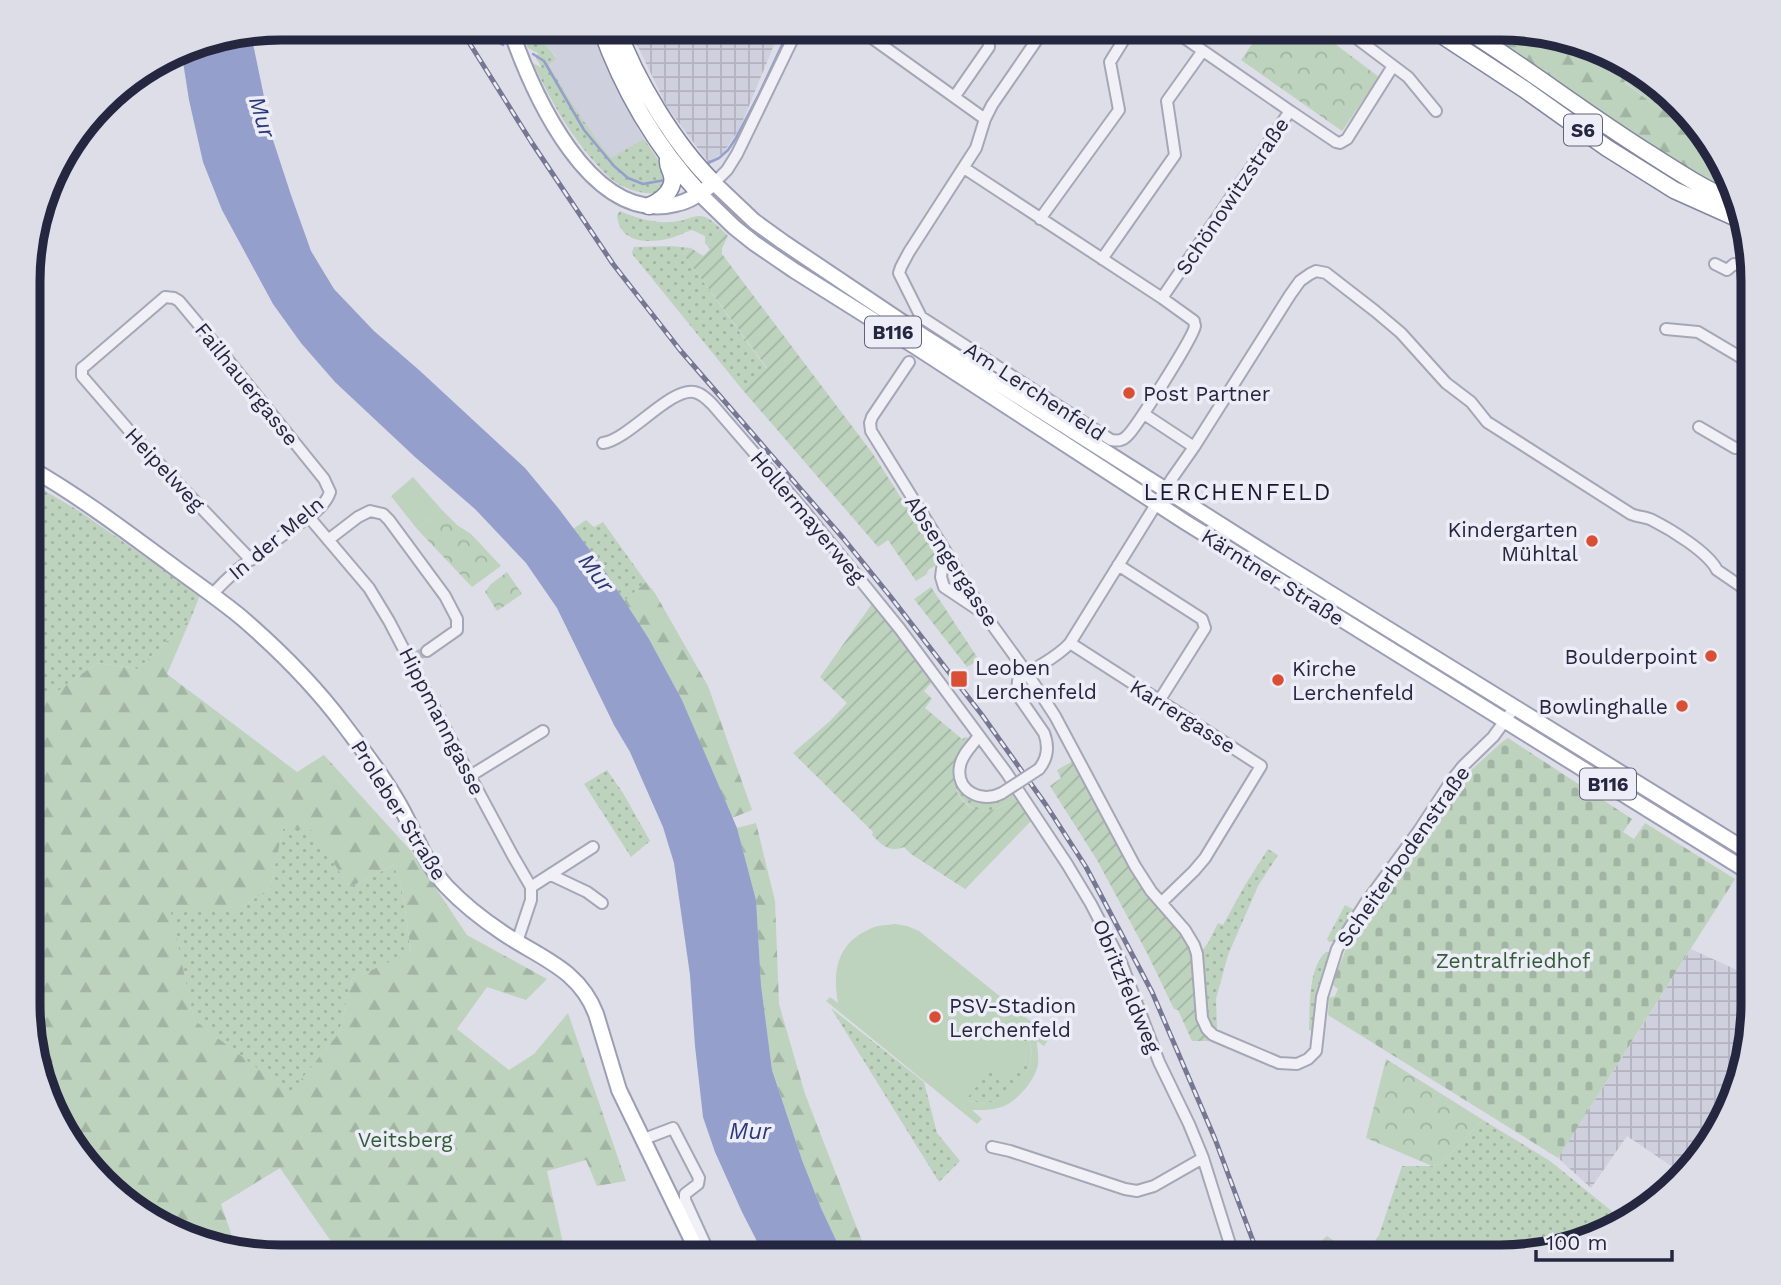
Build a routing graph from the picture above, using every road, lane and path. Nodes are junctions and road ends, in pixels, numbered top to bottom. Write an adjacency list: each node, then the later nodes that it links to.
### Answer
1 (515, 41): 24 (main road)
2 (607, 41): 19 (highway)
3 (623, 41): 21 (highway)
4 (792, 41): 21 (street)
5 (877, 41): 15 (street)
6 (988, 41): 15 (street)
7 (1036, 41): 18 (street)
8 (1123, 41): 26 (street)
9 (1187, 41): 13 (street, Schönowitzstraße)
10 (1360, 41): 14 (street)
11 (1450, 41): 25 (highway, S6)
12 (1484, 41): 23 (highway, S6)
13 (1202, 52): 16 (street, Schönowitzstraße); 27 (street)
14 (1393, 65): 16 (street); 17 (street)
15 (955, 96): 18 (street)
16 (1290, 111): 31 (street, Schönowitzstraße)
17 (1437, 111)
18 (985, 119): 20 (street)
19 (668, 156): 22 (highway); 24 (highway)
20 (964, 169): 26 (street, Am Lerchenfeld); 35 (street, Am Lerchenfeld)
21 (713, 183): 22 (main road); 42 (main road, Kärntner Straße / B116)
22 (700, 194): 24 (main road); 42 (main road, Kärntner Straße / B116)
23 (1725, 196)
24 (649, 206)
25 (1732, 216)
26 (1040, 219): 27 (street, Am Lerchenfeld)
27 (1102, 259): 31 (street, Am Lerchenfeld)
28 (1715, 264): 29 (street)
29 (1740, 266)
30 (165, 297): 41 (street, Failhauergasse); 45 (street, Heipelweg)
31 (1162, 298): 35 (street, Am Lerchenfeld)
32 (1666, 329): 33 (street)
33 (1740, 357)
34 (909, 362): 46 (street, Absengergasse)
35 (1144, 414): 38 (street)
36 (1699, 427): 39 (street)
37 (603, 443): 58 (street, Hollermayerweg)
38 (1195, 447): 42 (street); 48 (street)
39 (1740, 448)
40 (40, 474): 49 (main road, Proleber Straße)
41 (324, 479): 43 (street, In der Meln)
42 (1161, 497): 47 (street); 55 (main road, Kärntner Straße / B116); 56 (main road, Kärntner Straße / B116)
43 (308, 516): 44 (street, Hippmanngasse); 45 (street, In der Meln)
44 (328, 540): 52 (street, Hippmanngasse); 52 (street)
45 (251, 560): 49 (street, In der Meln)
46 (953, 563): 50 (street, Absengergasse); 50 (street)
47 (1118, 565): 51 (street); 54 (street)
48 (1740, 586)
49 (212, 595): 67 (main road, Proleber Straße)
50 (985, 615): 53 (street, Absengergasse)
51 (1070, 643): 53 (street); 54 (street, Karrergasse)
52 (418, 655): 59 (street, Hippmanngasse)
53 (1027, 673): 58 (street, bridge); 65 (street, Absengergasse)
54 (1159, 701): 65 (street, Karrergasse)
55 (1515, 708): 56 (street, Scheiterbodenstraße); 61 (main road, Kärntner Straße / B116)
56 (1506, 721): 62 (main road, Kärntner Straße / B116); 65 (street, Scheiterbodenstraße)
57 (543, 731): 59 (street)
58 (978, 737): 70 (street, Obritzfeldweg)
59 (470, 776): 64 (street, Hippmanngasse)
60 (593, 846): 63 (street)
61 (1740, 847)
62 (1740, 867)
63 (551, 874): 64 (street); 66 (street)
64 (531, 887): 67 (street)
65 (1162, 902)
66 (602, 903)
67 (517, 942): 68 (main road, Proleber Straße)
68 (644, 1139): 71 (main road, Proleber Straße); 72 (street)
69 (992, 1147): 70 (street)
70 (1203, 1158): 73 (street, Obritzfeldweg)
71 (693, 1244)
72 (705, 1244)
73 (1230, 1245)

